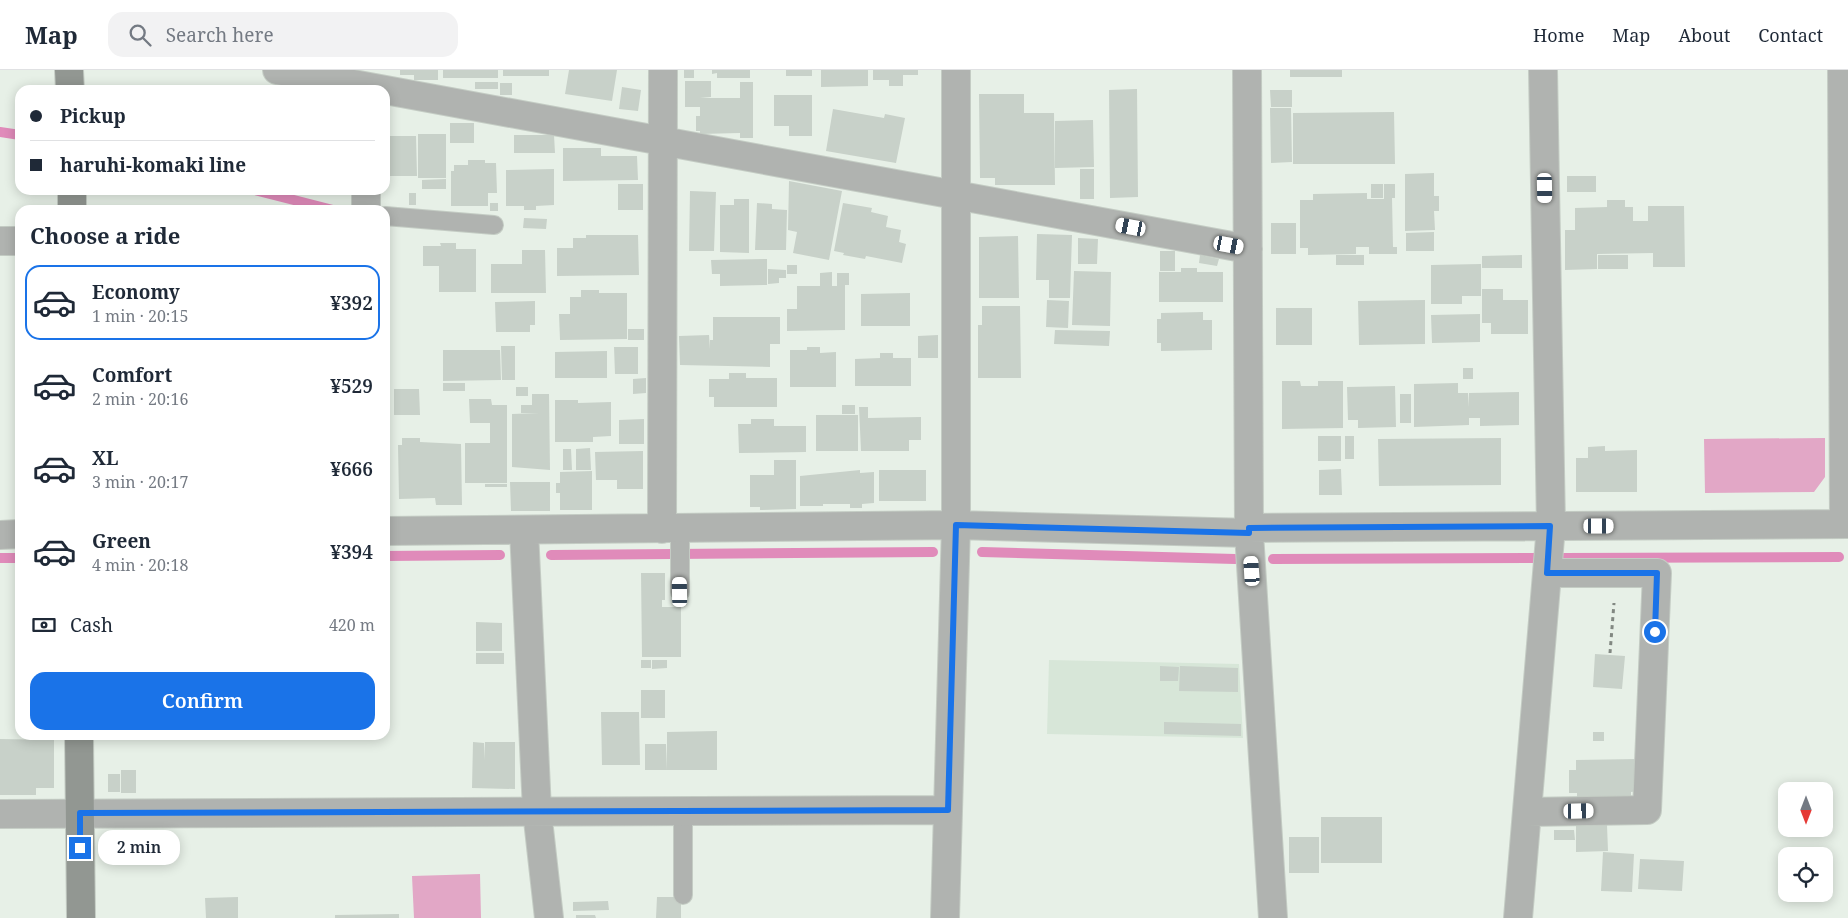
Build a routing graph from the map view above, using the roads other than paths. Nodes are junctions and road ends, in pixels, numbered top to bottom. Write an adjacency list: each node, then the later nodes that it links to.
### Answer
1 (69, 70): 9 (main road)
2 (277, 70): 8 (street)
3 (663, 70): 12 (street)
4 (956, 70): 14 (street)
5 (1246, 70): 19 (street)
6 (1543, 70): 23 (street)
7 (1842, 70): 13 (street)
8 (364, 82): 10 (street)
9 (70, 85)
10 (379, 85)
11 (390, 87): 12 (street)
12 (663, 140): 14 (street); 27 (street)
13 (1845, 180): 20 (street)
14 (956, 194): 19 (street); 22 (street)
15 (390, 216): 16 (lane)
16 (494, 225)
17 (15, 240): 18 (street)
18 (0, 241)
19 (1248, 249): 25 (street)
20 (1846, 350): 21 (street)
21 (1846, 524): 23 (street)
22 (956, 525): 25 (street); 27 (street); 33 (street)
23 (1550, 526): 25 (street); 30 (street)
24 (524, 530): 26 (street); 27 (street); 34 (street)
25 (1249, 530): 43 (street)
26 (390, 531)
27 (674, 532): 31 (lane)
28 (15, 534): 29 (street)
29 (0, 535)
30 (1547, 573): 36 (street); 36 (street)
31 (680, 592)
32 (78, 740): 37 (main road)
33 (948, 810): 35 (street); 42 (street)
34 (537, 811): 35 (street); 37 (street); 41 (street)
35 (683, 811): 39 (lane)
36 (1527, 812): 44 (street)
37 (80, 813): 38 (street); 40 (main road)
38 (0, 814)
39 (683, 895)
40 (81, 918)
41 (549, 918)
42 (945, 918)
43 (1273, 918)
44 (1518, 918)

